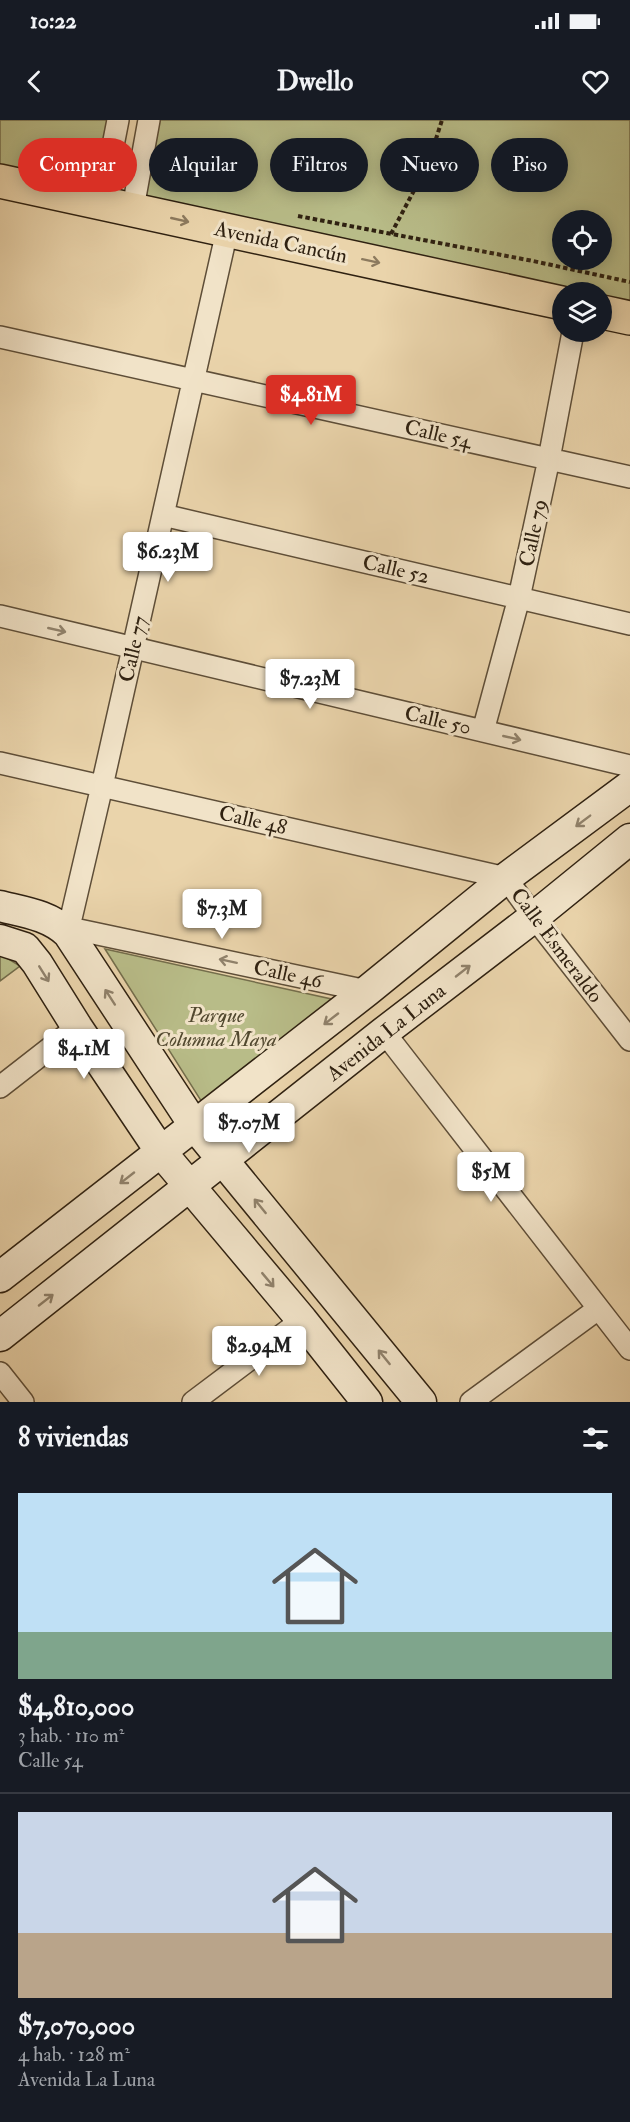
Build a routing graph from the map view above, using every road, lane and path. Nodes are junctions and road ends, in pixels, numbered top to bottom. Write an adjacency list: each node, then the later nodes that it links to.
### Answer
1 (118, 120): 5 (street)
2 (149, 120): 6 (street)
3 (442, 120): 9 (path)
4 (0, 181): 5 (main road, Avenida Cancún)
5 (102, 202): 6 (main road, Avenida Cancún)
6 (134, 208): 8 (main road, Avenida Cancún, one-way to 8)
7 (287, 214): 9 (path)
8 (226, 231): 10 (main road, Avenida Cancún, one-way to 10); 17 (street, Calle 77)
9 (391, 234): 10 (path); 11 (path)
10 (376, 262): 12 (main road, Avenida Cancún)
11 (630, 282)
12 (552, 301)
13 (612, 314): 14 (main road)
14 (630, 318)
15 (0, 337): 17 (street, Calle 54)
16 (571, 342): 18 (street, Calle 79)
17 (193, 380): 18 (street, Calle 54); 20 (street, Calle 77)
18 (549, 459): 19 (street, Calle 54); 21 (street, Calle 79)
19 (630, 477)
20 (163, 515): 21 (street, Calle 52); 24 (street, Calle 77)
21 (519, 598): 23 (street, Calle 52); 25 (street, Calle 79)
22 (0, 616): 24 (street, Calle 50, one-way to 24)
23 (630, 624)
24 (133, 648): 25 (street, Calle 50); 28 (street, Calle 77)
25 (483, 731): 27 (street, Calle 50, one-way to 27)
26 (0, 763): 28 (street, Calle 48)
27 (630, 766)
28 (102, 786): 31 (street, Calle 48); 34 (street, Calle 77)
29 (630, 786): 31 (main road, Avenida La Luna, one-way to 31)
30 (630, 839): 33 (main road, Avenida La Luna)
31 (506, 878): 33 (street, Calle Esmeraldo); 36 (main road, Avenida La Luna)
32 (0, 906): 34 (main road)
33 (534, 917): 38 (main road, Avenida La Luna, one-way to 33); 39 (street, Calle Esmeraldo)
34 (65, 926): 36 (street, Calle 46, one-way to 34); 41 (main road, one-way to 34)
35 (0, 940): 37 (main road, one-way to 37)
36 (367, 991): 41 (main road, Avenida La Luna, one-way to 41)
37 (77, 1027): 40 (street); 42 (main road)
38 (384, 1032): 43 (main road, Avenida La Luna); 46 (street)
39 (630, 1040)
40 (0, 1087)
41 (194, 1125): 42 (main road, Avenida La Luna); 43 (main road)
42 (161, 1152): 44 (main road); 45 (main road, Avenida La Luna, one-way to 45)
43 (222, 1160): 44 (main road, Avenida La Luna); 54 (main road, one-way to 43)
44 (190, 1187): 47 (main road, one-way to 47); 48 (main road, Avenida La Luna, one-way to 44)
45 (0, 1277)
46 (598, 1309): 49 (street); 55 (street)
47 (302, 1320): 52 (street); 53 (main road)
48 (0, 1336)
49 (630, 1349)
50 (0, 1373): 51 (street)
51 (23, 1402)
52 (193, 1402)
53 (367, 1402)
54 (421, 1402)
55 (471, 1402)

